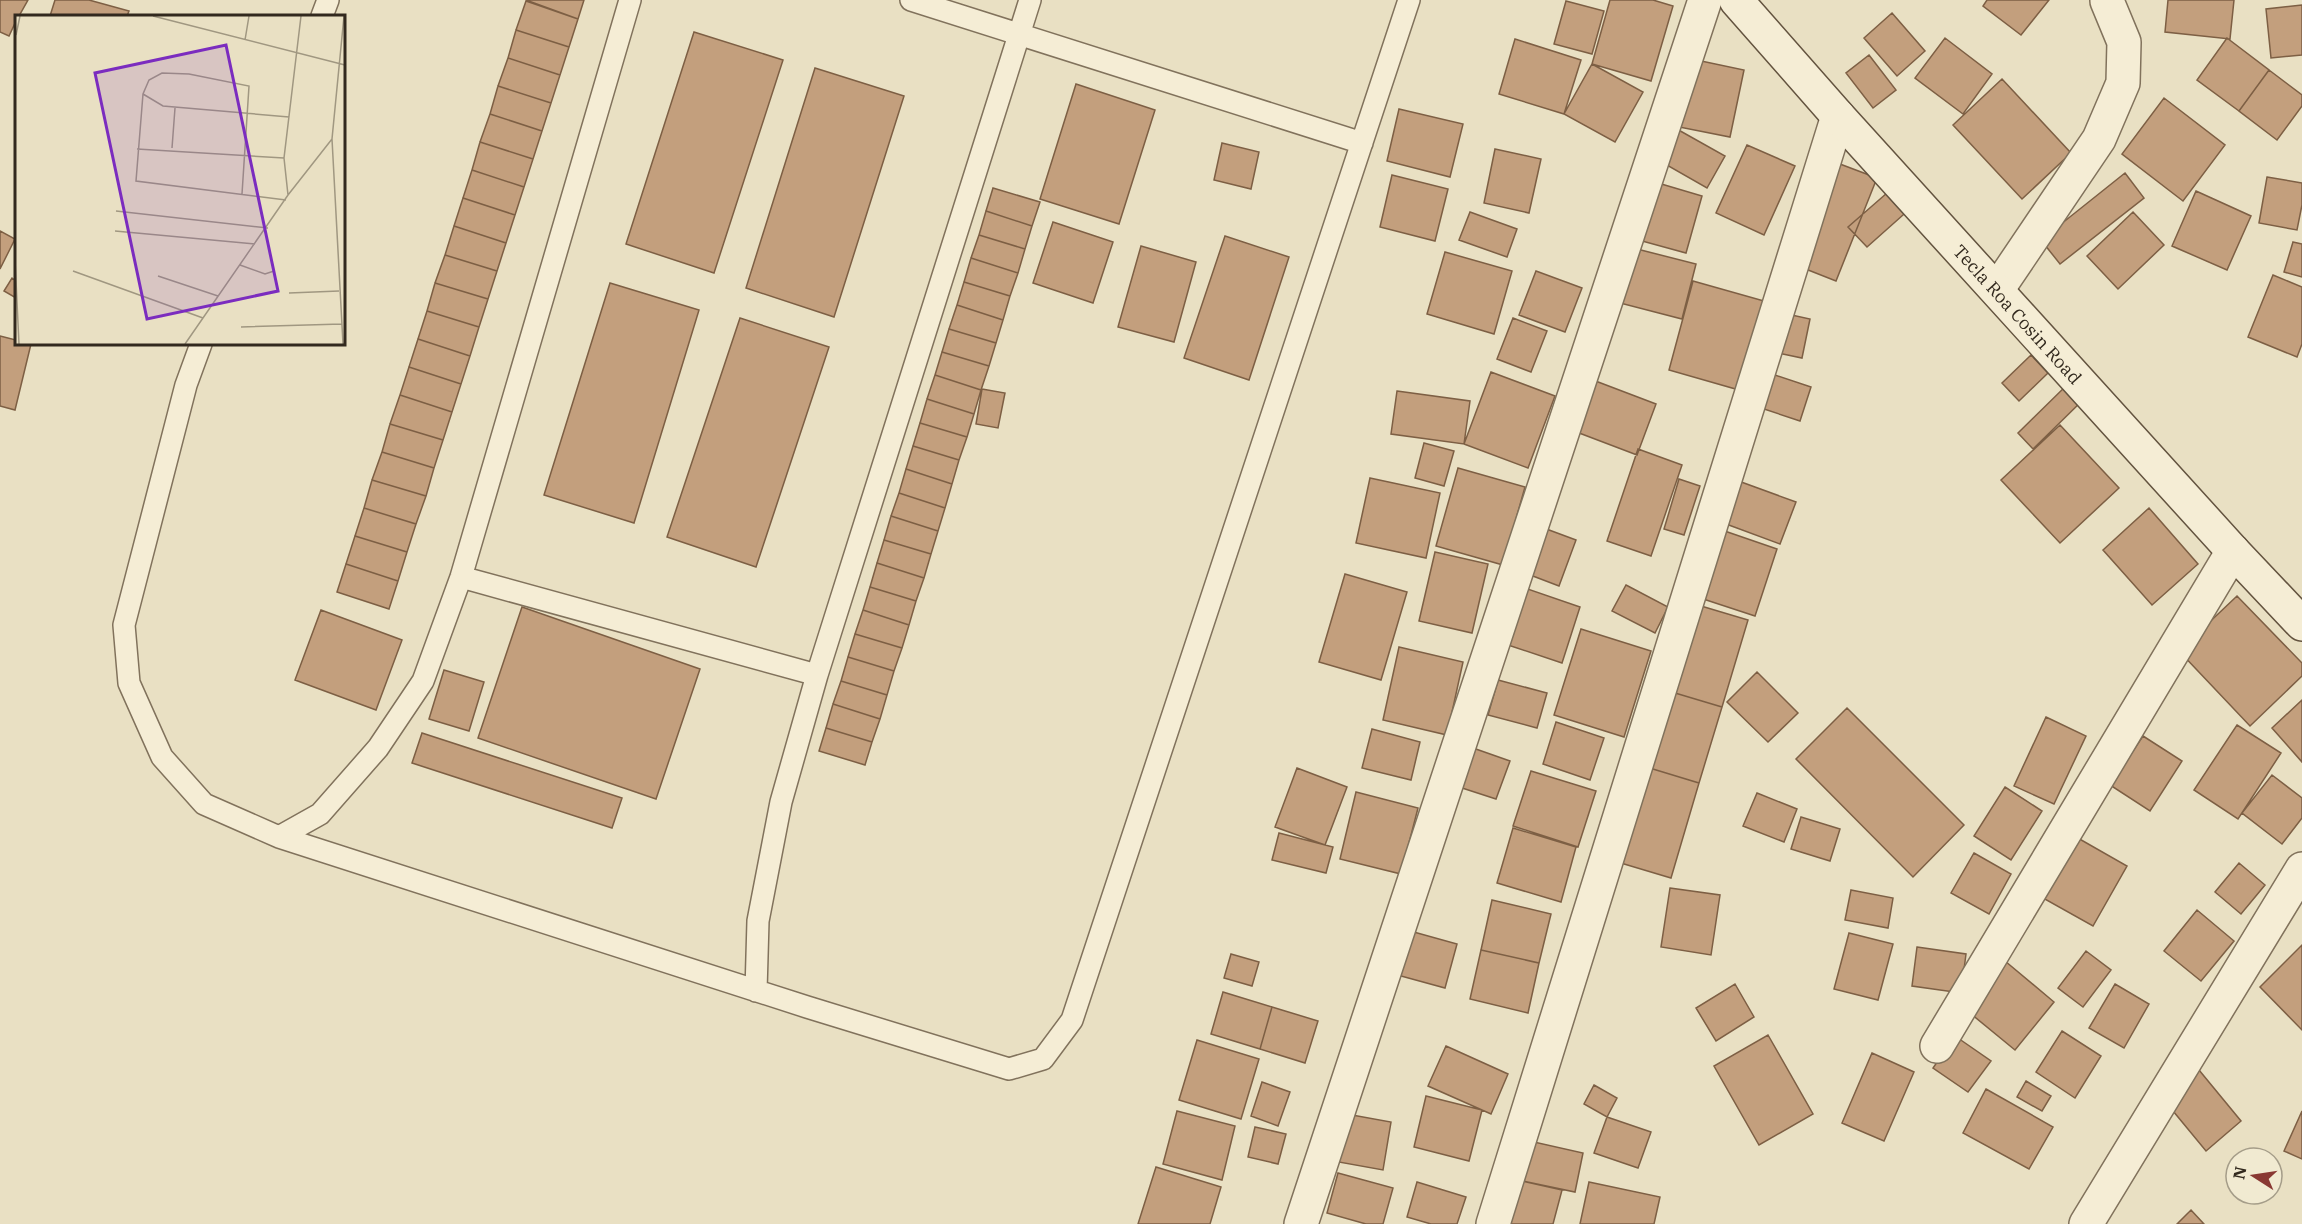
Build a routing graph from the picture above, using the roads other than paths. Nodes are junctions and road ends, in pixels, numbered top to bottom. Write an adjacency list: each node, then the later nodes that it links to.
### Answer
1 (328, 0): 9 (lane)
2 (630, 0): 16 (lane)
3 (911, 0): 10 (lane)
4 (1030, 0): 10 (lane)
5 (1409, 0): 12 (lane)
6 (1705, 0): 23 (street)
7 (1736, 0): 11 (street, Tecla Roa Cosin Road)
8 (2108, 2): 13 (street)
9 (322, 15)
10 (1019, 35): 12 (lane); 18 (lane)
11 (1838, 116): 13 (street, Tecla Roa Cosin Road); 24 (street)
12 (1362, 143): 21 (lane)
13 (1997, 290): 15 (street, Tecla Roa Cosin Road)
14 (201, 345): 19 (lane)
15 (2233, 550): 17 (street, Tecla Roa Cosin Road); 22 (street)
16 (461, 577): 18 (lane); 19 (lane)
17 (2302, 624)
18 (817, 675): 21 (lane)
19 (279, 837): 21 (lane)
20 (2302, 869): 25 (street)
21 (756, 991)
22 (1937, 1046)
23 (1301, 1224)
24 (1493, 1224)
25 (2086, 1224)

